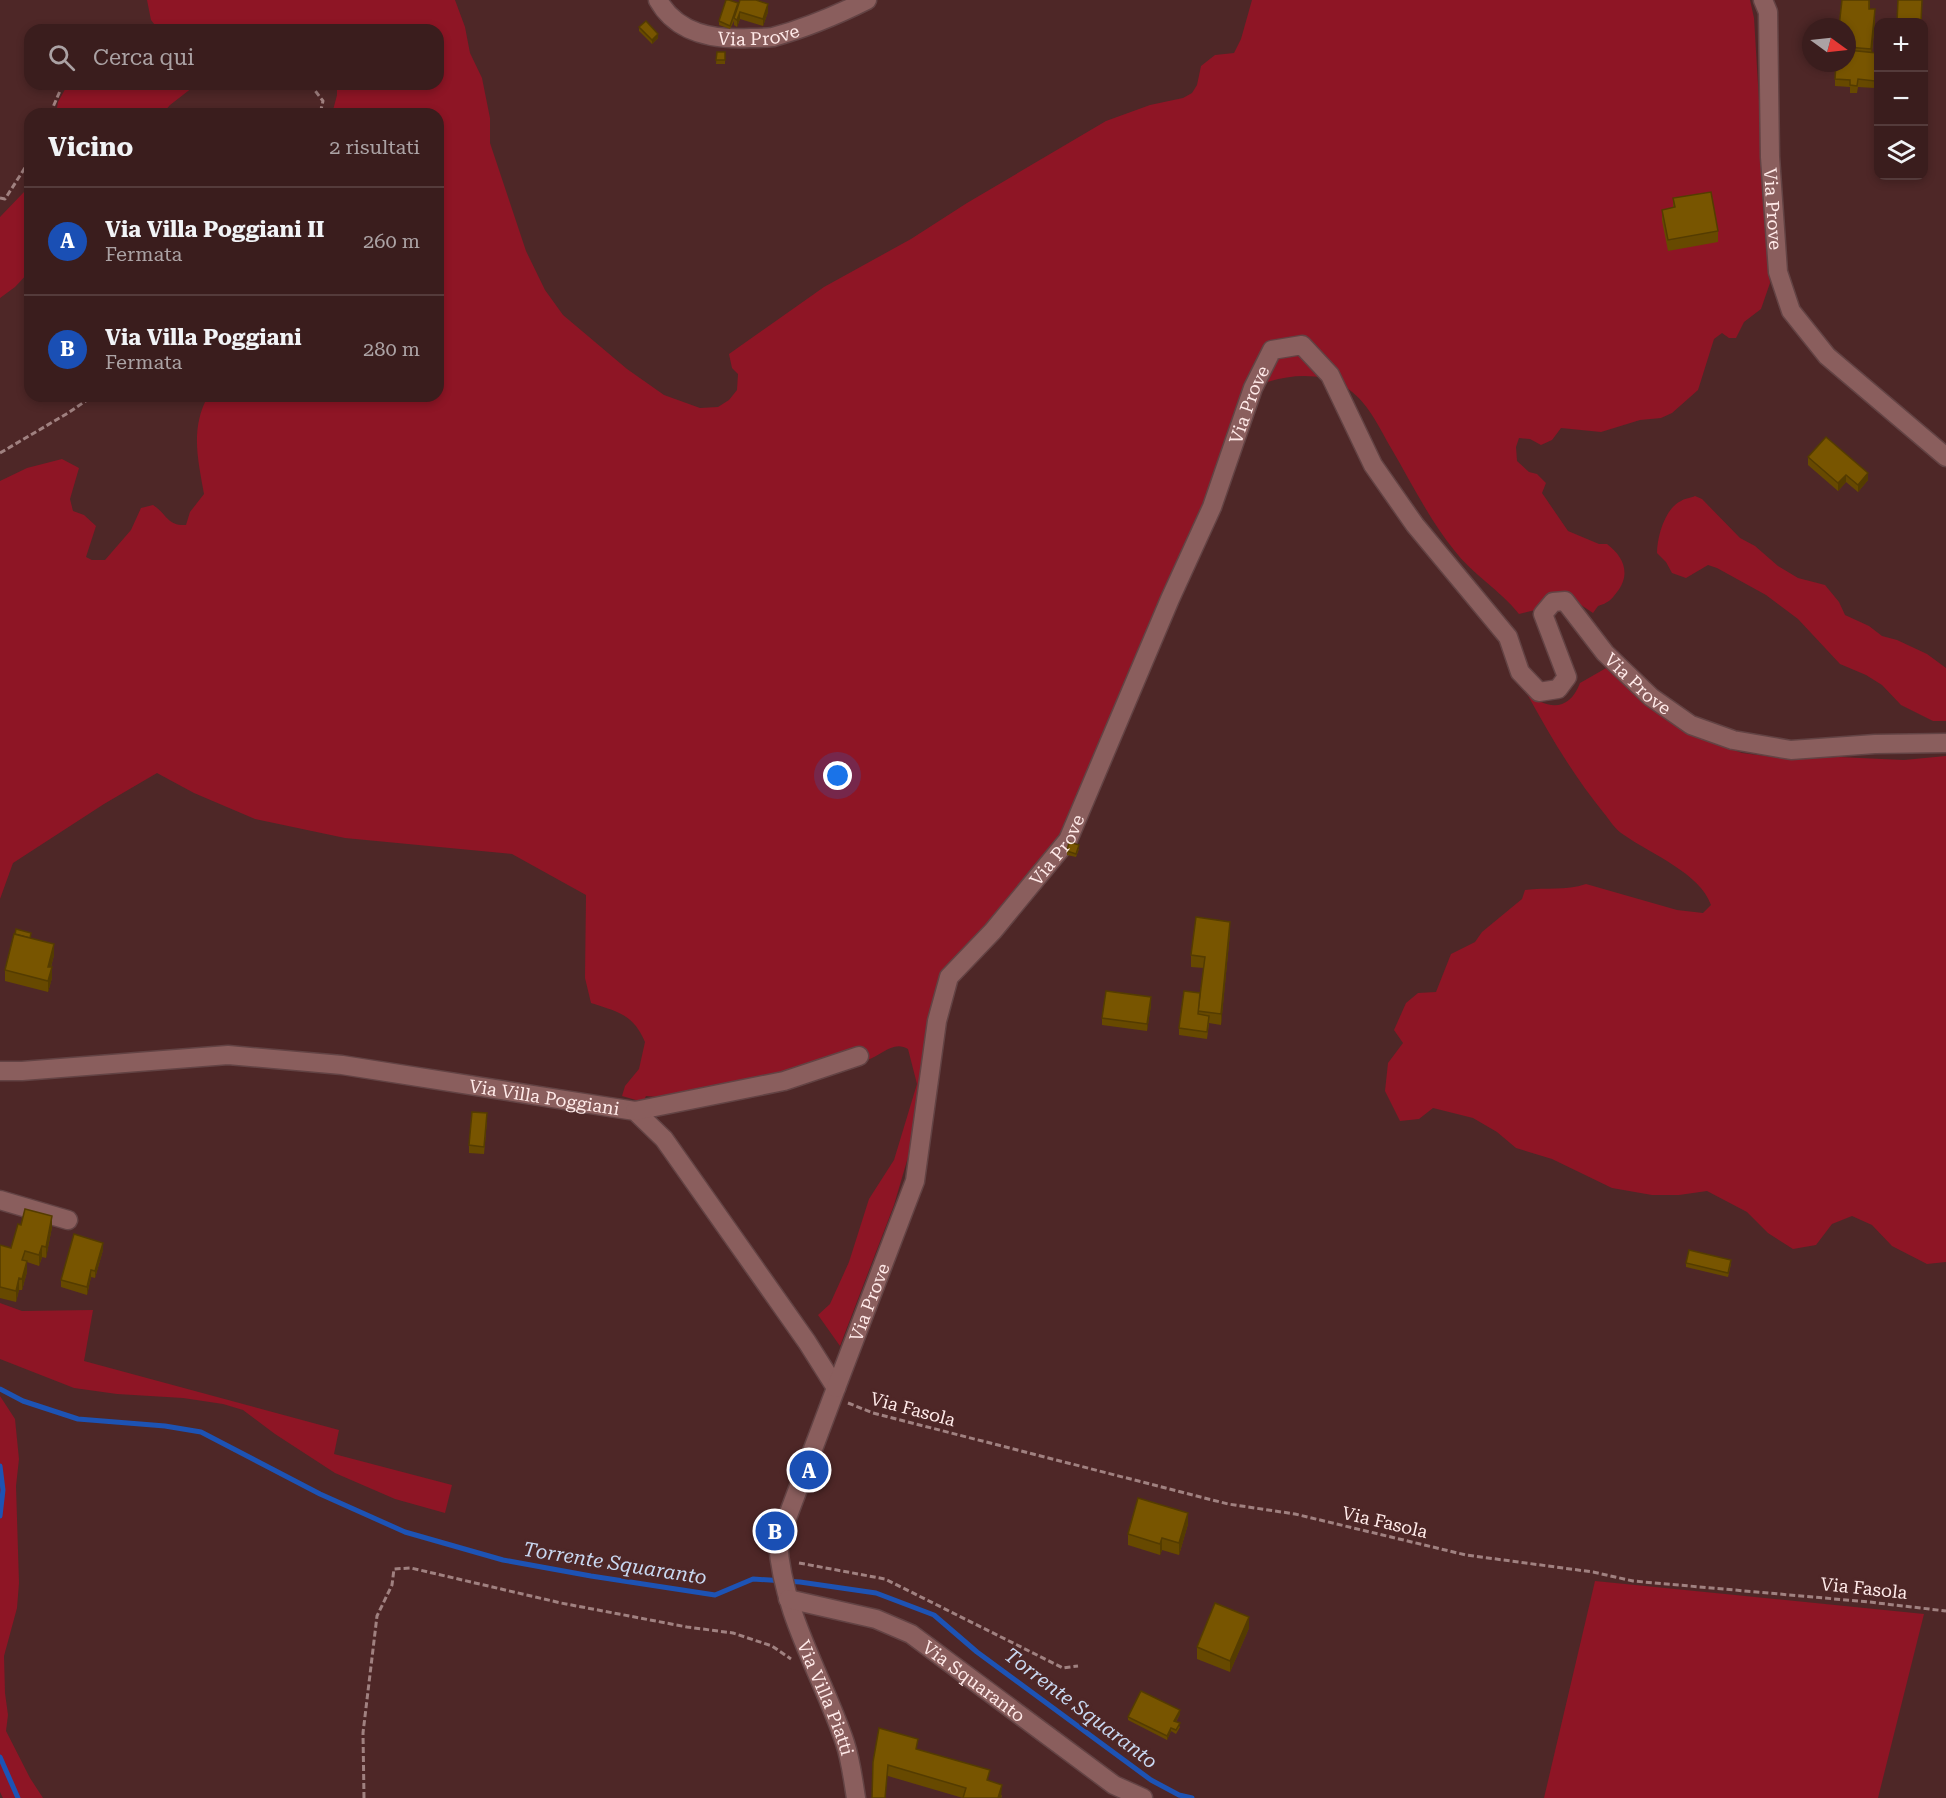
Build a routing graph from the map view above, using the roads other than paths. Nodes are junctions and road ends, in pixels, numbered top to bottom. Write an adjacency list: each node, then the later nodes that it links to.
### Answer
1 (658, 0): 2 (street, Via Prove)
2 (867, 0)
3 (1762, 0): 4 (street, Via Prove)
4 (1946, 457)
5 (1946, 743): 11 (street, Via Prove)
6 (859, 1056): 8 (street)
7 (0, 1071): 8 (street, Via Villa Poggiani)
8 (635, 1111): 11 (street, Via Villa Poggiani)
9 (0, 1200): 10 (street)
10 (68, 1220)
11 (836, 1388): 12 (street)
12 (788, 1599): 13 (street, Via Villa Piatti); 14 (street, Via Squaranto)
13 (856, 1798)
14 (1143, 1798)

